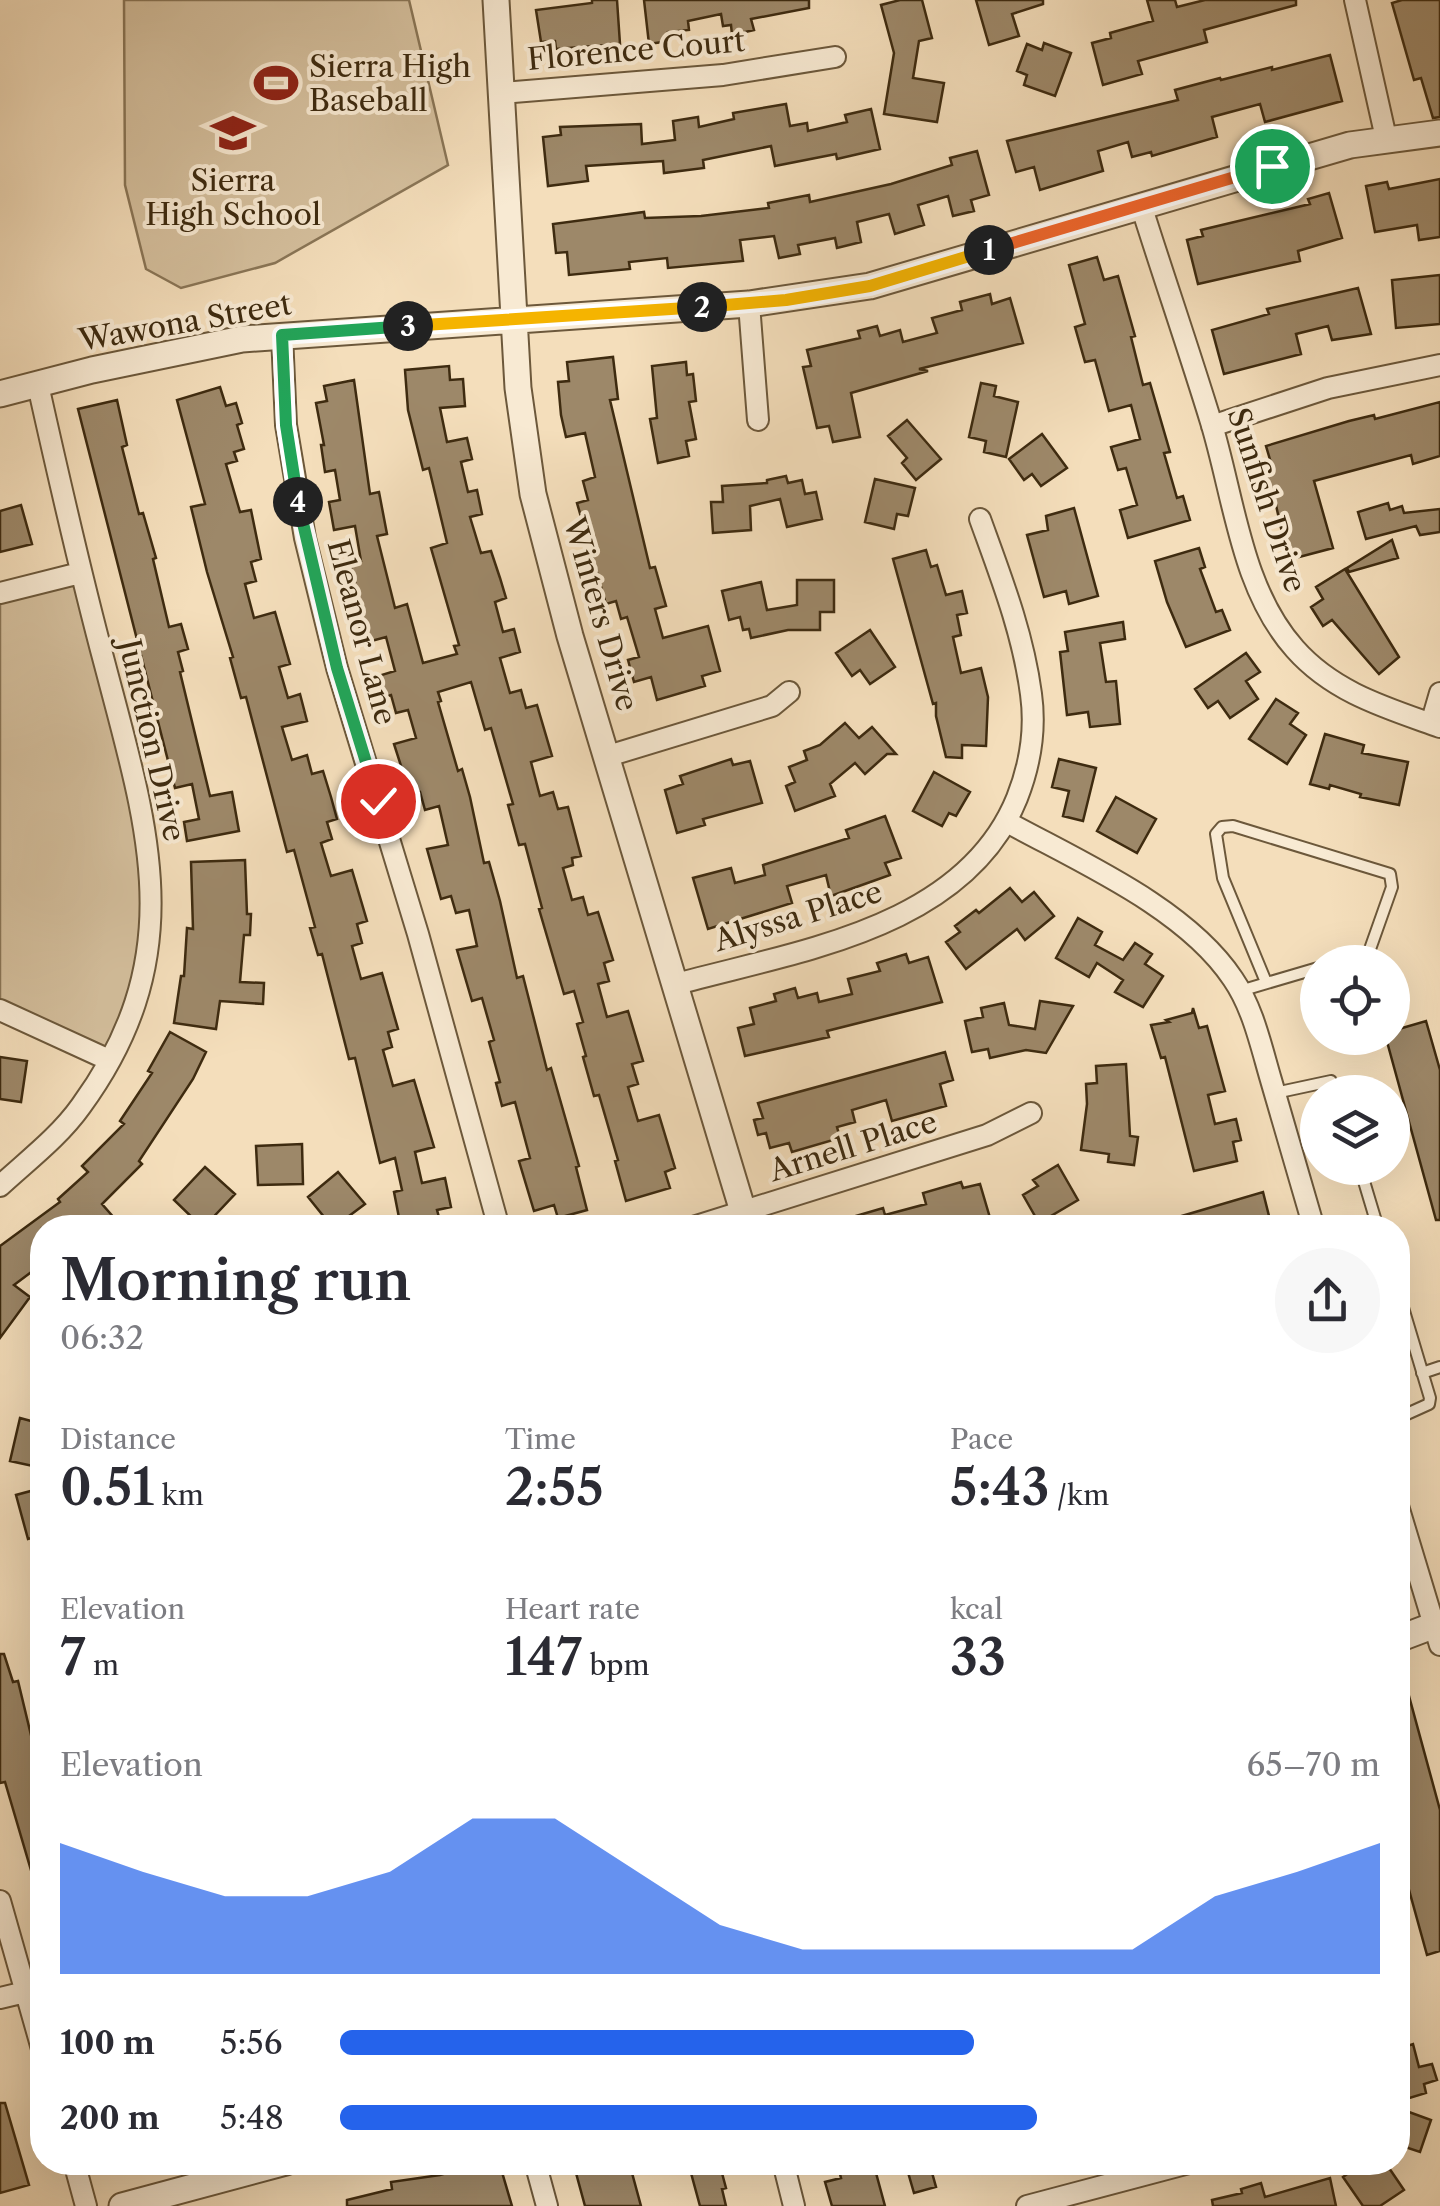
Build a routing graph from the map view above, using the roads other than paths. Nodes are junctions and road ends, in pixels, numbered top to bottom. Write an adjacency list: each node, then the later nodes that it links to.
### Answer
1 (496, 0): 4 (street, Winters Drive)
2 (1354, 0): 6 (street)
3 (835, 57): 4 (street, Florence Court)
4 (502, 93): 9 (street, Winters Drive)
5 (1440, 132): 6 (street, Wawona Street)
6 (1386, 138): 7 (street, Wawona Street)
7 (1141, 205): 8 (street, Wawona Street); 15 (street, Sunfish Drive)
8 (750, 304): 9 (street, Wawona Street); 14 (street)
9 (515, 320): 10 (street, Wawona Street); 22 (street, Winters Drive)
10 (282, 335): 12 (street, Wawona Street); 36 (street, Eleanor Lane)
11 (1440, 365): 15 (street)
12 (38, 385): 13 (street, Wawona Street); 17 (street, Junction Drive)
13 (0, 394)
14 (758, 420)
15 (1212, 426): 21 (street, Sunfish Drive)
16 (980, 519): 23 (street, Alyssa Place)
17 (80, 572): 18 (street); 30 (street, Junction Drive)
18 (0, 593)
19 (789, 692): 22 (street)
20 (1440, 693): 21 (street)
21 (1435, 726)
22 (608, 756): 27 (street, Winters Drive)
23 (1007, 822): 27 (street, Alyssa Place); 28 (street)
24 (1371, 945): 26 (lane)
25 (1300, 973): 26 (lane)
26 (1266, 982): 28 (lane)
27 (677, 984): 37 (street, Winters Drive)
28 (1240, 991): 32 (street)
29 (0, 1010): 30 (street)
30 (109, 1060): 35 (street, Junction Drive)
31 (1300, 1086): 32 (lane)
32 (1274, 1093): 39 (street)
33 (1031, 1113): 38 (street, Arnell Place)
34 (1365, 1185): 40 (lane)
35 (0, 1186)
36 (496, 1215)
37 (745, 1215)
38 (760, 1215)
39 (1310, 1215)
40 (1374, 1215)
41 (1410, 1332): 43 (lane)
42 (1440, 1368): 43 (lane)
43 (1422, 1373): 44 (lane)
44 (1410, 1413)
45 (1410, 1544): 46 (street)
46 (1438, 1631): 47 (street)
47 (1410, 1637)
48 (0, 1902): 49 (street)
49 (30, 1980)
50 (30, 1991): 51 (street)
51 (0, 1998)
52 (78, 2175): 57 (street)
53 (238, 2175): 58 (street)
54 (539, 2175): 59 (street)
55 (786, 2175): 60 (street)
56 (1114, 2175): 61 (street)
57 (86, 2206)
58 (122, 2206)
59 (547, 2206)
60 (794, 2206)
61 (1027, 2206)

